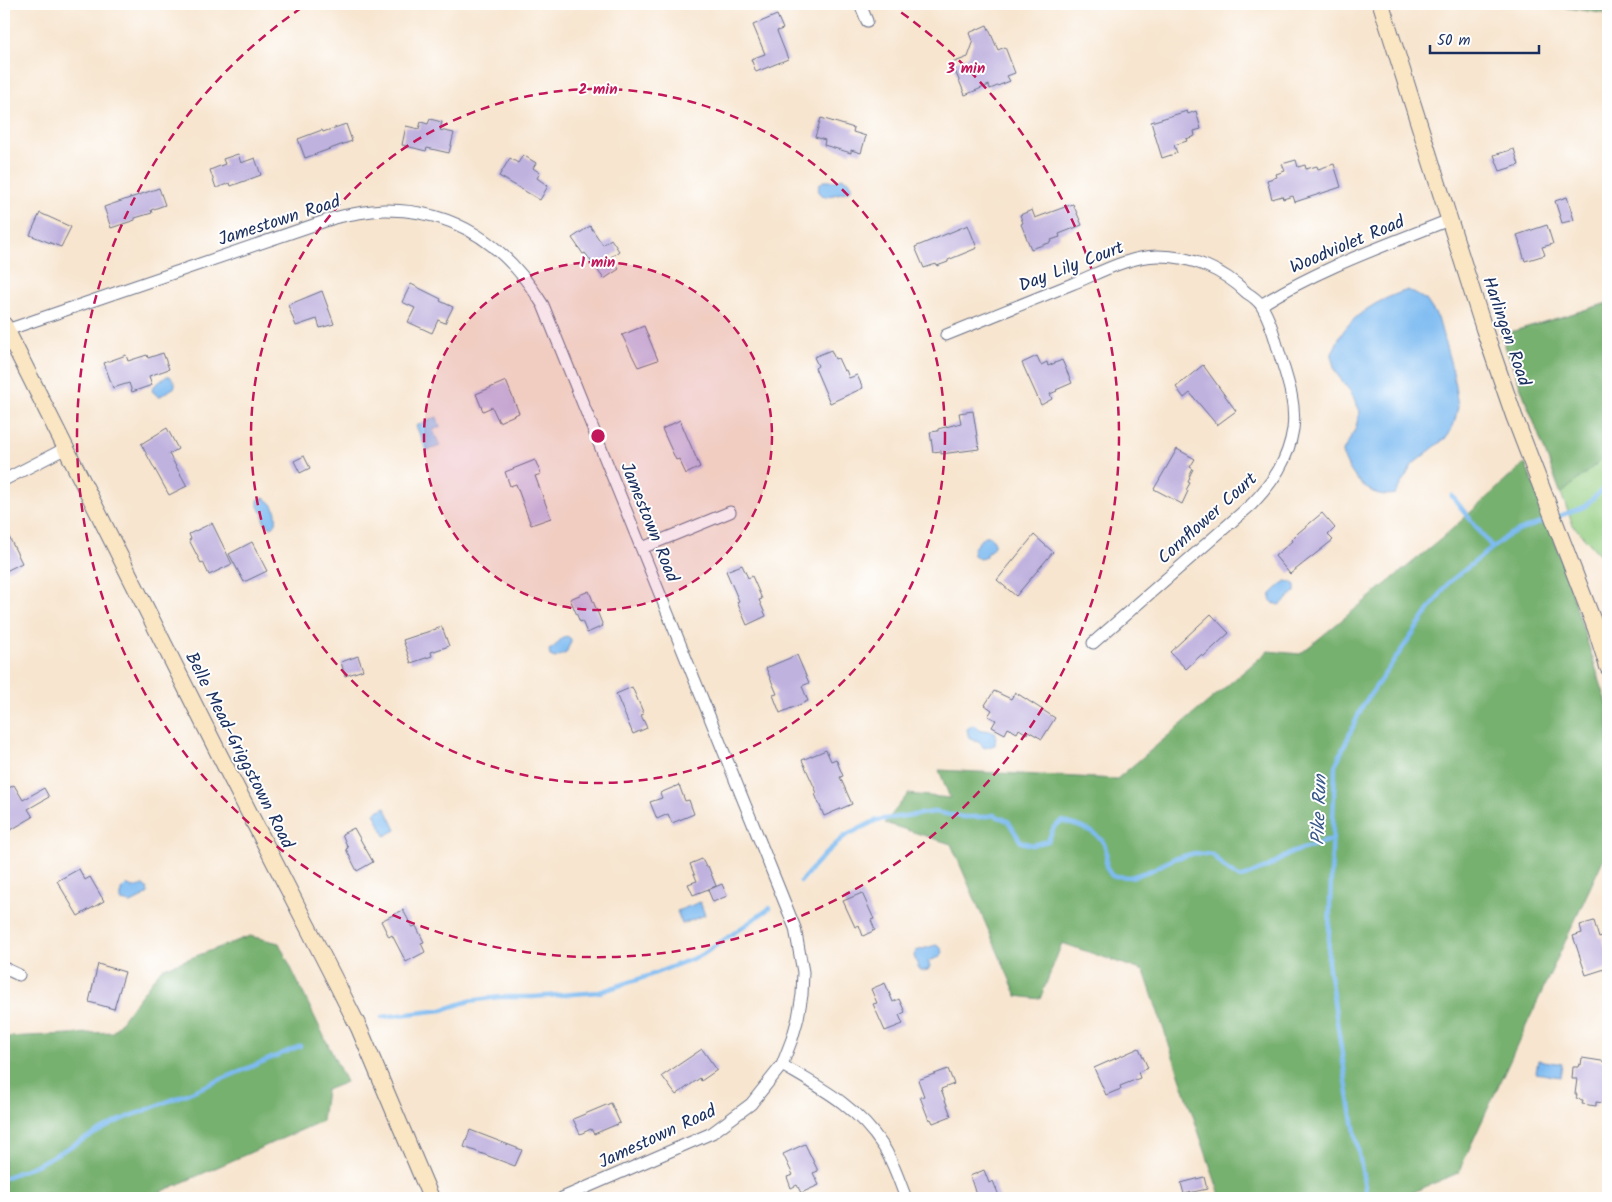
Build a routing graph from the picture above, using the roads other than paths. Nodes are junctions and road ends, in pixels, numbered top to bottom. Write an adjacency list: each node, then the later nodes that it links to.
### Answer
1 (860, 4): 3 (street)
2 (1381, 4): 4 (street, Harlingen Road)
3 (867, 21)
4 (1449, 220): 5 (street, Woodviolet Road); 13 (street, Harlingen Road)
5 (1261, 305): 7 (street, Day Lily Court); 12 (street, Cornflower Court)
6 (5, 327): 8 (street, Belle Mead-Griggstown Road); 11 (street, Jamestown Road)
7 (946, 335)
8 (66, 448): 9 (street); 17 (street, Belle Mead-Griggstown Road)
9 (4, 480)
10 (730, 512): 11 (street)
11 (642, 548): 16 (street, Jamestown Road)
12 (1093, 644)
13 (1608, 667)
14 (4, 968): 15 (street)
15 (20, 975)
16 (782, 1065): 18 (street, Jamestown Road); 19 (street)
17 (431, 1198)
18 (562, 1198)
19 (906, 1198)

